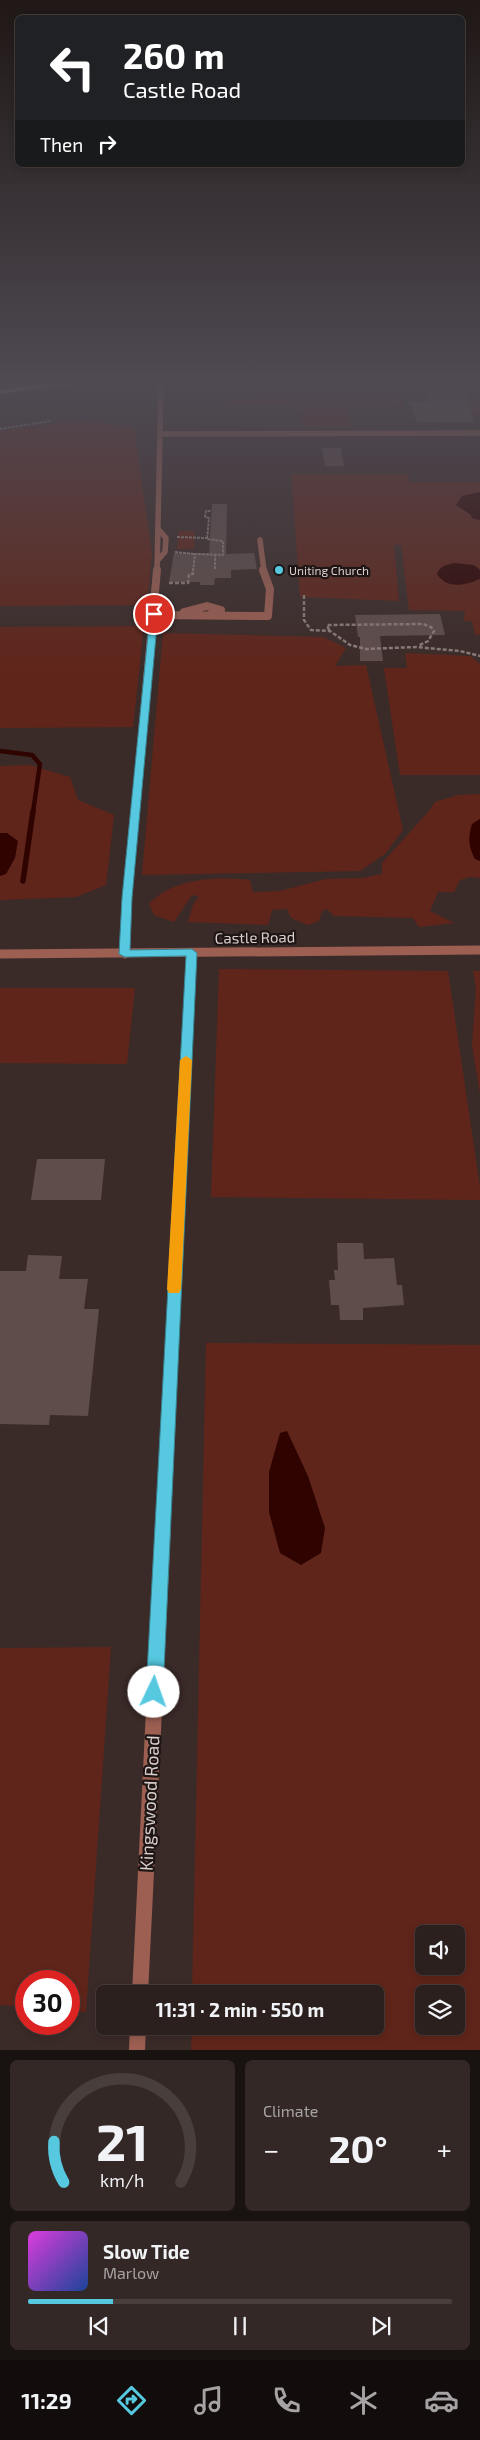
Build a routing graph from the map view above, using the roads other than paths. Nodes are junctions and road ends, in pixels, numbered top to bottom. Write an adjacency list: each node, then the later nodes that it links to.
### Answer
1 (161, 479): 3 (street)
2 (260, 540): 5 (street)
3 (154, 614): 4 (street); 9 (street)
4 (176, 615): 5 (street); 5 (street)
5 (200, 615)
6 (480, 950): 7 (street, Castle Road)
7 (192, 953): 9 (street, Castle Road); 10 (street, Kingswood Road)
8 (0, 954): 9 (street, Castle Road)
9 (125, 954)
10 (140, 1985)
11 (138, 2035): 12 (street)
12 (137, 2050)

